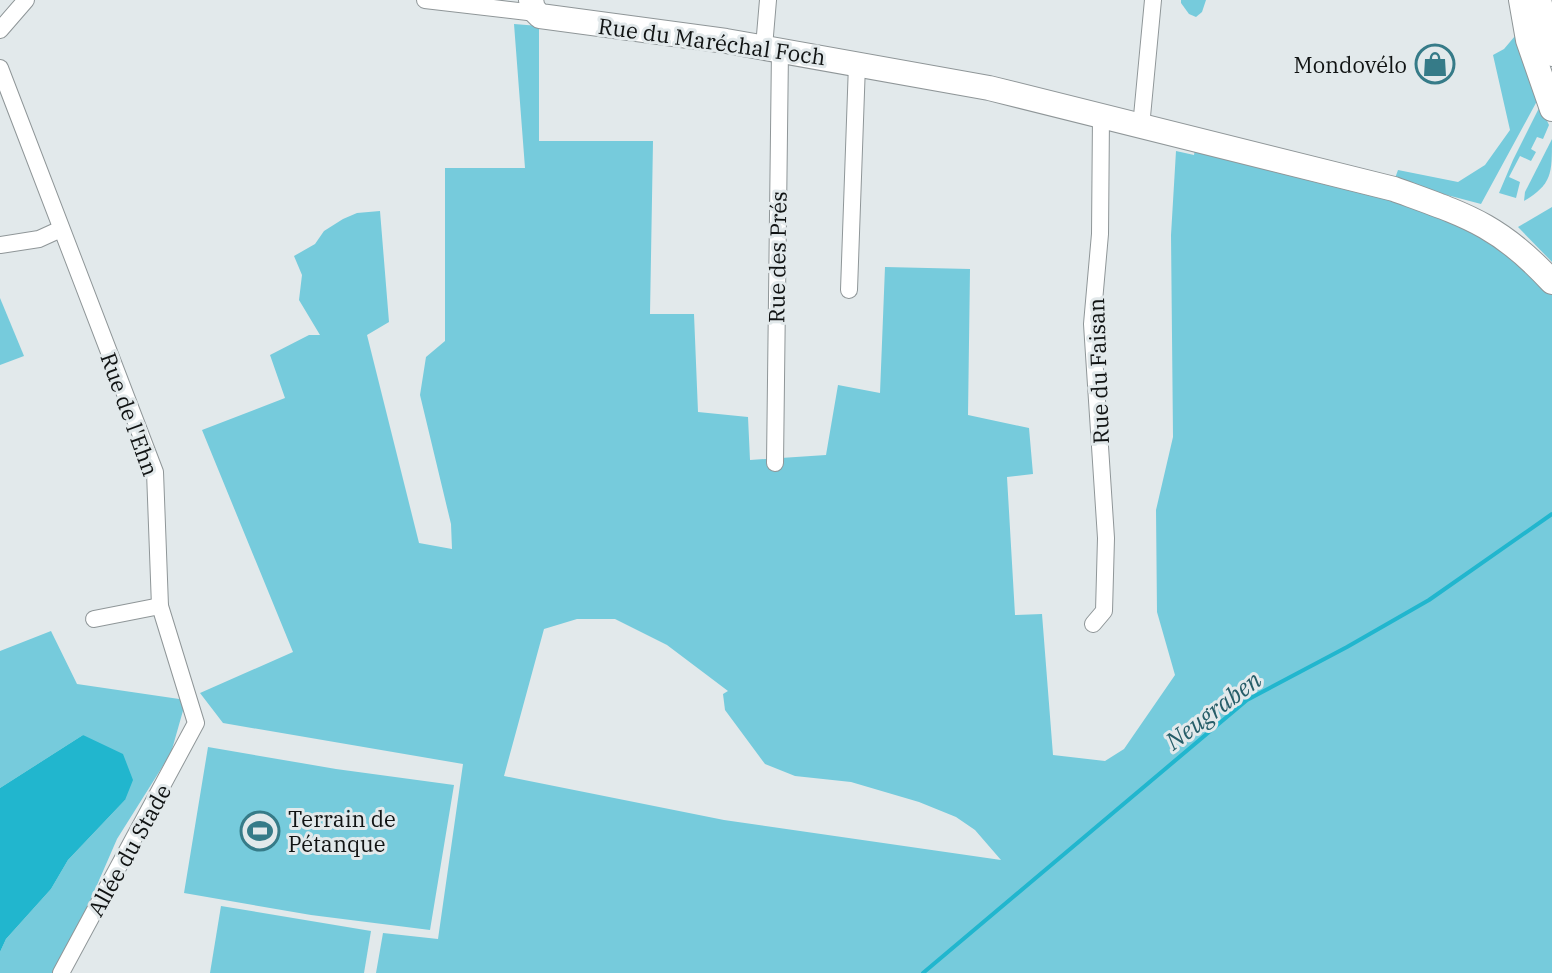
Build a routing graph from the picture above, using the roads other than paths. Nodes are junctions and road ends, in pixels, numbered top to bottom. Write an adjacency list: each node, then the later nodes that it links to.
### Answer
1 (26, 0): 8 (street)
2 (425, 0): 7 (street, Rue du Maréchal Foch)
3 (768, 0): 9 (street, Rue des Prés)
4 (1153, 0): 15 (street)
5 (1521, 0): 13 (main road)
6 (1539, 0): 10 (main road)
7 (533, 7): 9 (main road, Rue du Maréchal Foch)
8 (0, 30)
9 (772, 49): 11 (main road, Rue du Maréchal Foch); 22 (street, Rue des Prés)
10 (1552, 54)
11 (857, 64): 14 (main road, Rue du Maréchal Foch); 21 (street, Rue du Maréchal Foch)
12 (0, 68): 17 (street, Rue de l'Ehn)
13 (1552, 109)
14 (1101, 116): 15 (main road, Rue du Maréchal Foch); 25 (street, Rue du Faisan)
15 (1141, 127): 16 (main road, Rue du Maréchal Foch)
16 (1394, 189): 19 (main road, Rue du Maréchal Foch); 20 (main road, Rue du Maréchal Foch)
17 (61, 229): 18 (street); 23 (street, Rue de l'Ehn)
18 (0, 245)
19 (1552, 265)
20 (1552, 282)
21 (849, 290)
22 (775, 463)
23 (160, 606): 24 (street); 26 (street, Rue de l'Ehn)
24 (94, 619)
25 (1093, 624)
26 (196, 727): 27 (street, Allée du Stade)
27 (61, 973)

